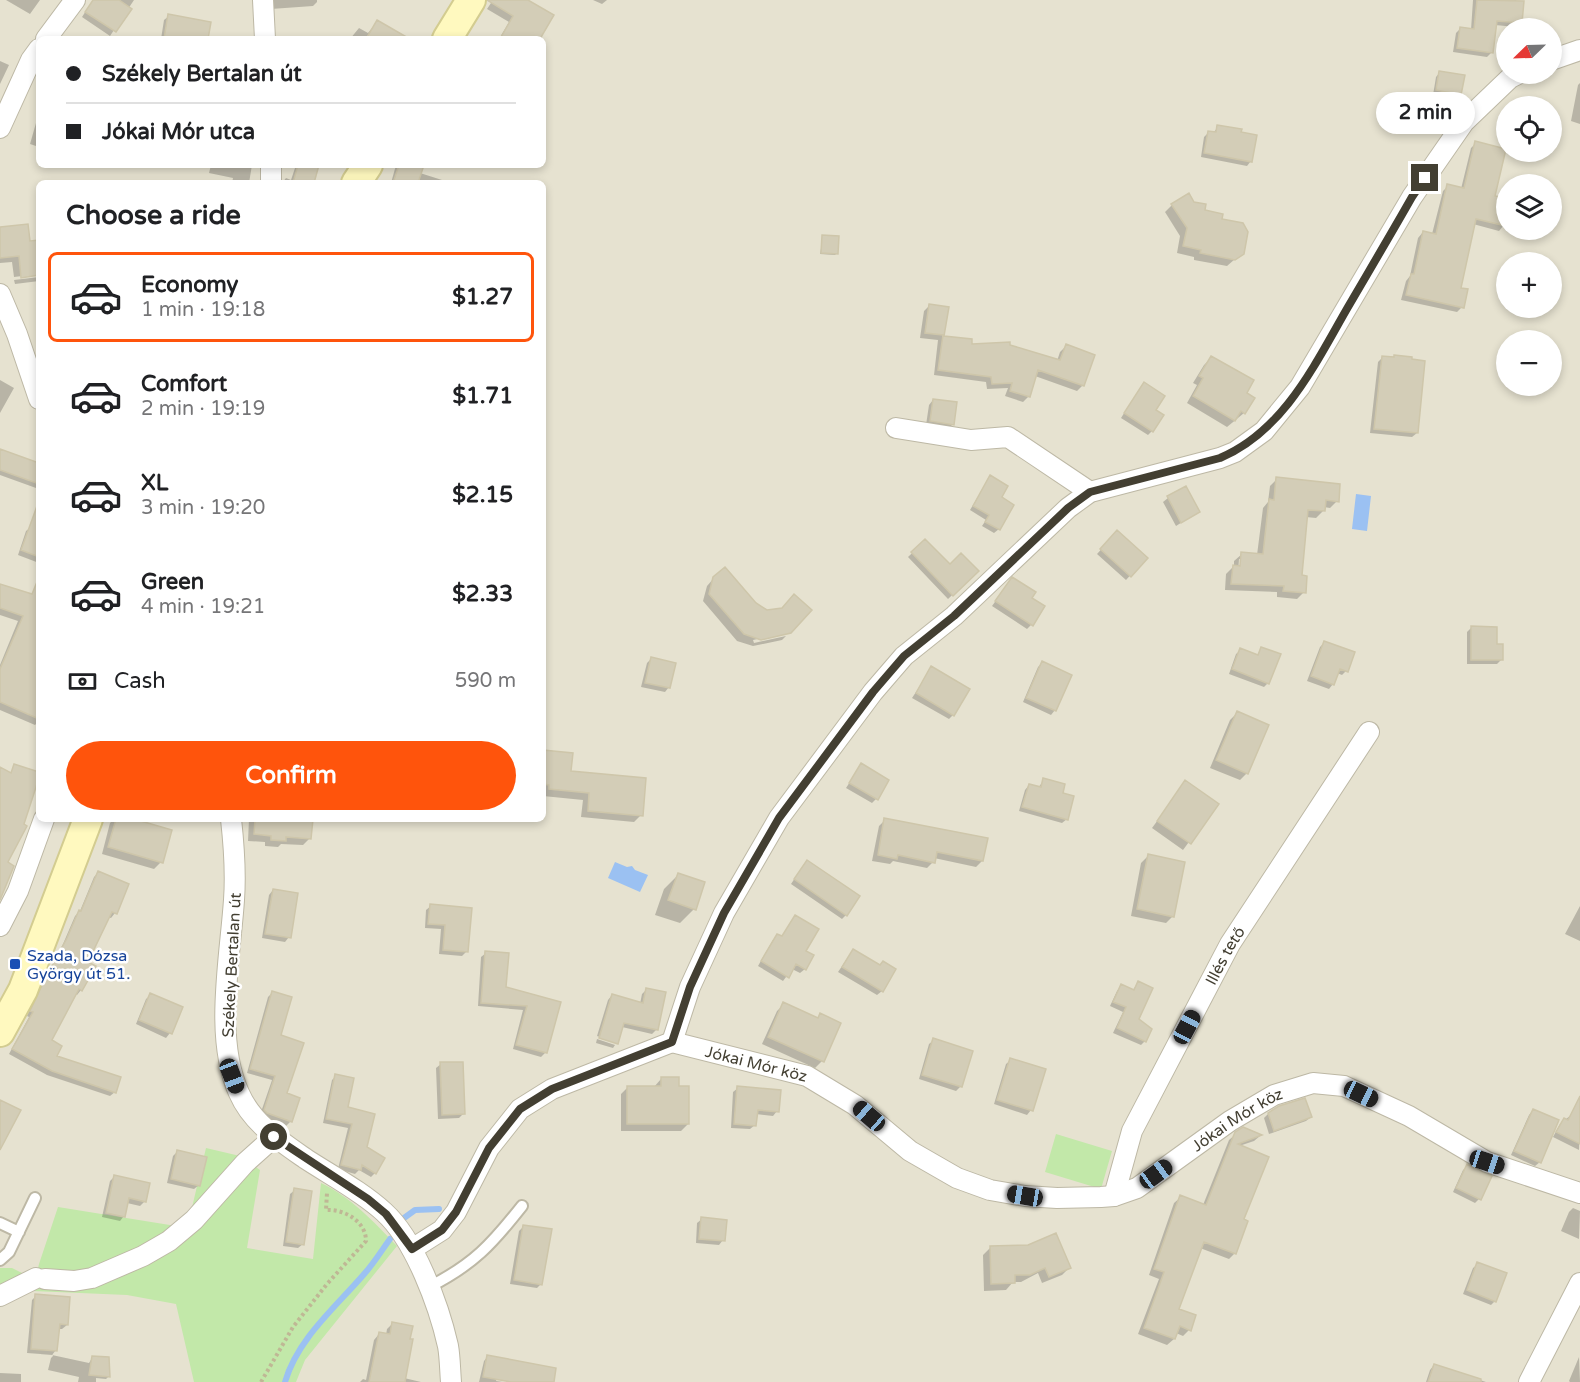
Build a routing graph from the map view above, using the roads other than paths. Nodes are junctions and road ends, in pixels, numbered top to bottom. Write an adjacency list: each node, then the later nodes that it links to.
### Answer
1 (75, 0): 4 (street)
2 (263, 0): 5 (street)
3 (471, 0): 6 (main road)
4 (48, 36)
5 (265, 36)
6 (449, 36)
7 (1580, 50): 9 (street)
8 (36, 53): 11 (street)
9 (1562, 56)
10 (1504, 84): 15 (street)
11 (0, 128)
12 (0, 294): 13 (street)
13 (36, 391)
14 (896, 428): 15 (street)
15 (1090, 492): 22 (street)
16 (1369, 732): 25 (street, Illés tető)
17 (43, 822): 20 (street)
18 (87, 822): 21 (main road)
19 (231, 822): 23 (street, Székely Bertalan út)
20 (0, 926)
21 (0, 1032)
22 (672, 1042): 25 (street, Jókai Mór köz); 30 (street)
23 (274, 1137): 30 (street, Székely Bertalan út); 34 (street)
24 (1580, 1193): 25 (street, Jókai Mór köz)
25 (1114, 1196)
26 (35, 1198): 29 (lane)
27 (522, 1206): 33 (lane)
28 (0, 1223): 29 (lane)
29 (19, 1232): 31 (lane)
30 (412, 1249): 33 (street, Székely Bertalan út)
31 (0, 1260)
32 (1580, 1283): 36 (street)
33 (429, 1287): 35 (street, Székely Bertalan út)
34 (0, 1296)
35 (451, 1382)
36 (1529, 1382)

